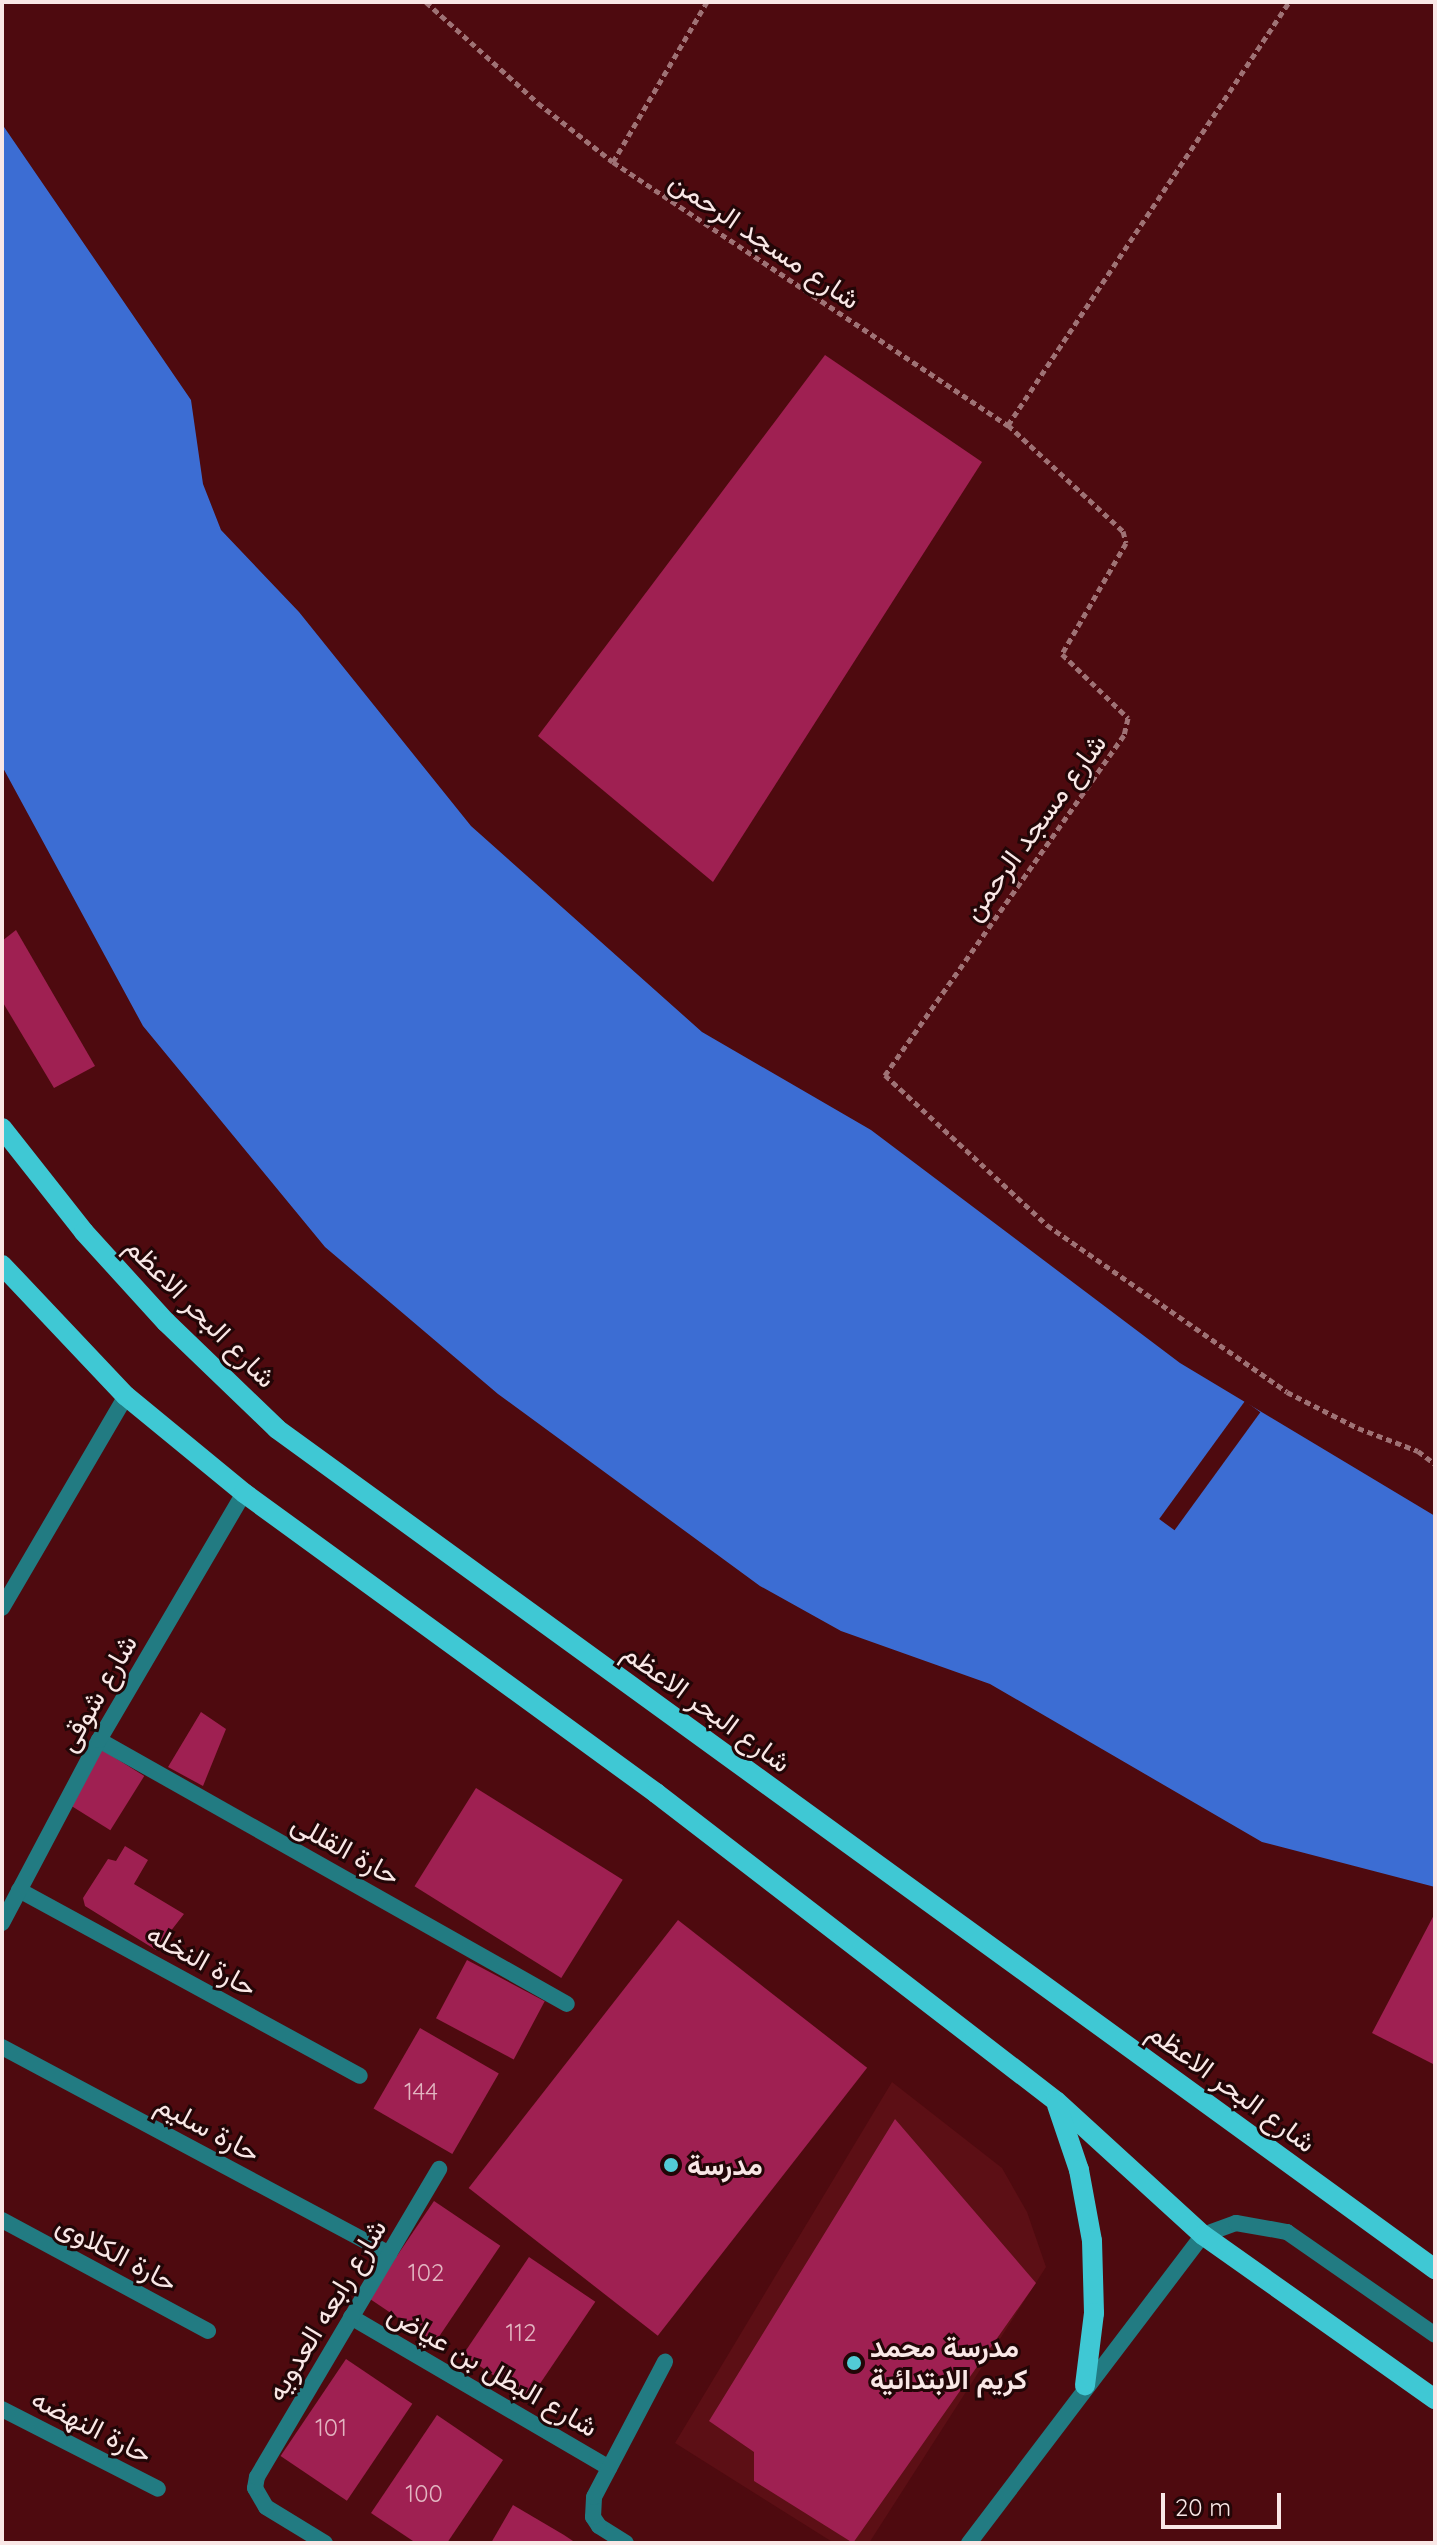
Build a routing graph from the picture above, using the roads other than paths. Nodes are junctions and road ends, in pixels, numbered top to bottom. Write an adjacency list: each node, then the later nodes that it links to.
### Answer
1 (2, 1128): 17 (main road, شارع البحر الاعظم)
2 (3, 1268): 3 (main road)
3 (126, 1396): 4 (main road); 5 (street)
4 (244, 1493): 6 (street, شارع شوقى); 12 (main road)
5 (2, 1608)
6 (99, 1740): 7 (street, شارع شوقى); 9 (street, حارة القللى)
7 (19, 1890): 8 (street, شارع شوقى); 11 (street, حارة النخله)
8 (2, 1923)
9 (567, 2004)
10 (2, 2047): 16 (street, حارة سليم)
11 (360, 2076)
12 (1056, 2101): 15 (main road); 22 (main road)
13 (439, 2169): 16 (street, شارع رابعه العدويه)
14 (2, 2220): 19 (street, حارة الكلاوى)
15 (1203, 2235): 20 (street); 22 (street); 23 (main road)
16 (389, 2254): 18 (street, شارع رابعه العدويه)
17 (1435, 2269)
18 (351, 2317): 25 (street, شارع البطل بن عياض); 27 (street, شارع رابعه العدويه)
19 (208, 2331)
20 (1435, 2335)
21 (665, 2362): 25 (street)
22 (1085, 2385): 29 (street)
23 (1435, 2399)
24 (2, 2409): 26 (street, حارة النهضه)
25 (609, 2468): 28 (street, شارع البطل بن عياض)
26 (158, 2489)
27 (325, 2543)
28 (626, 2543)
29 (969, 2543)

